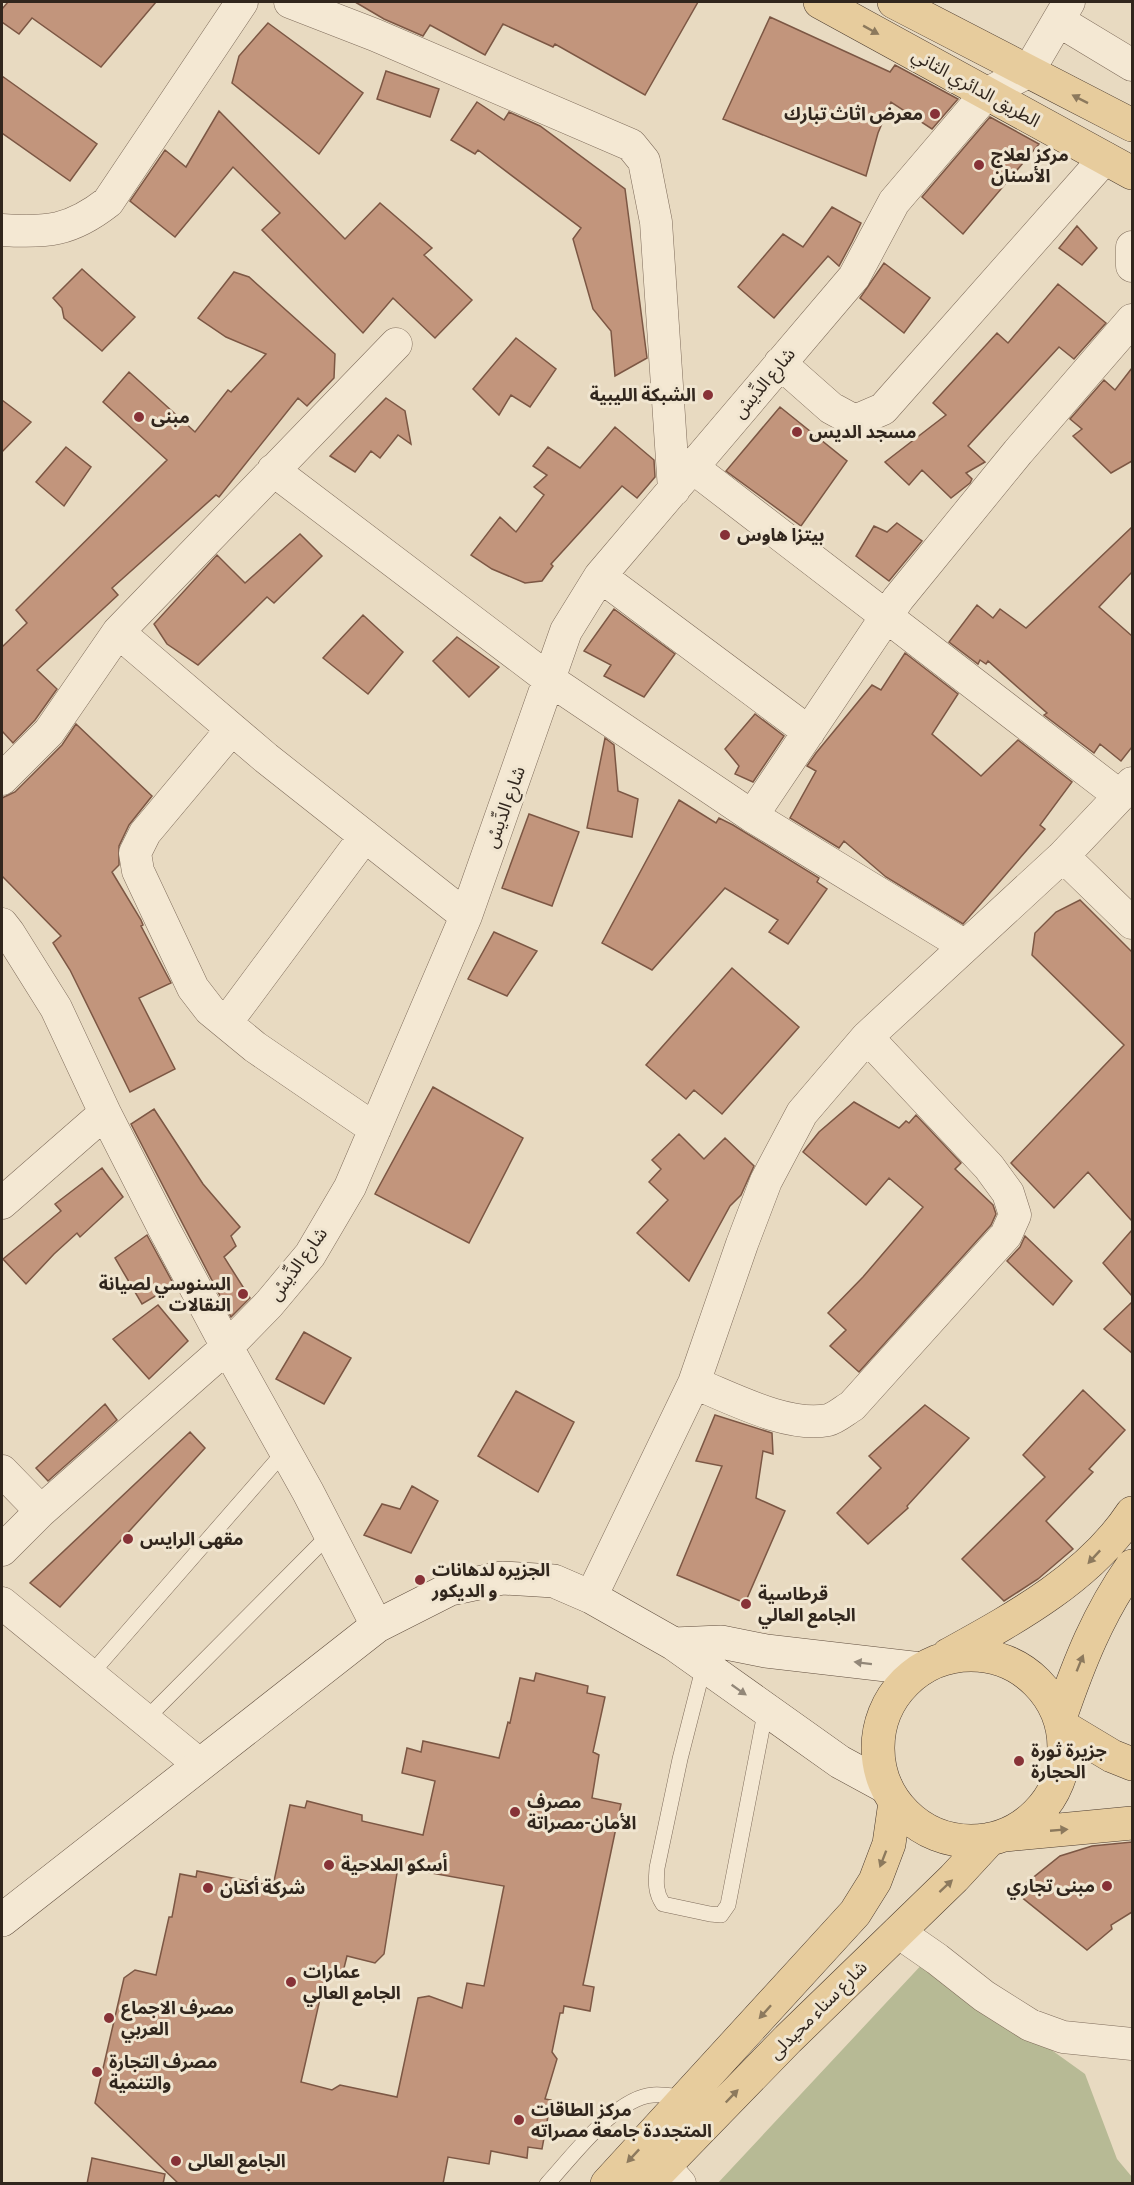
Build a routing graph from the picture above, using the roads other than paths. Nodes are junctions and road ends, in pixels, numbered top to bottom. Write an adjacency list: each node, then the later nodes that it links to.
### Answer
1 (242, 2): 11 (street)
2 (290, 2): 18 (street)
3 (820, 2): 8 (main road, الطريق الدائري الثاني, one-way to 8)
4 (894, 2): 7 (main road, الطريق الدائري الثاني)
5 (1064, 11): 6 (street); 7 (street)
6 (1132, 65)
7 (1028, 72): 8 (street, شارع الدِّيسْ); 9 (main road, الطريق الدائري الثاني, one-way to 7)
8 (986, 94): 10 (main road, الطريق الدائري الثاني); 16 (street, شارع الدِّيسْ)
9 (1132, 125)
10 (1119, 166): 16 (street)
11 (2, 230)
12 (1132, 247): 13 (street)
13 (1132, 266)
14 (1132, 320): 20 (street)
15 (396, 344): 17 (street)
16 (780, 363): 18 (street, شارع الدِّيسْ)
17 (273, 470): 21 (street); 22 (street)
18 (683, 479): 19 (street, شارع الدِّيسْ); 20 (street)
19 (600, 576): 22 (street, شارع الدِّيسْ); 24 (street)
20 (887, 616): 24 (street); 26 (street)
21 (118, 632): 23 (street); 25 (street)
22 (550, 680): 27 (street); 30 (street, شارع الدِّيسْ)
23 (232, 729): 28 (street); 34 (street)
24 (809, 732): 27 (street)
25 (2, 779)
26 (1126, 790): 29 (street)
27 (752, 816): 33 (street)
28 (365, 836): 30 (street); 34 (street)
29 (1063, 856): 31 (street); 33 (street)
30 (466, 916): 37 (street, شارع الدِّيسْ)
31 (1132, 923)
32 (2, 924): 36 (street)
33 (965, 946): 35 (street)
34 (226, 1023): 37 (street)
35 (867, 1036): 40 (street); 40 (street)
36 (105, 1113): 38 (street); 39 (street)
37 (375, 1129): 39 (street, شارع الدِّيسْ)
38 (2, 1203)
39 (227, 1347): 41 (street); 43 (street, شارع الدِّيسْ)
40 (694, 1383): 48 (street)
41 (285, 1451): 45 (street); 54 (lane)
42 (2, 1471): 43 (street)
43 (41, 1511): 46 (street, شارع الدِّيسْ)
44 (1132, 1513): 53 (main road, one-way to 53)
45 (330, 1534): 50 (street); 56 (lane)
46 (2, 1550)
47 (1132, 1566): 57 (main road, one-way to 47)
48 (591, 1597): 50 (street); 51 (street)
49 (2, 1603): 54 (street)
50 (377, 1626): 58 (street)
51 (674, 1644): 52 (street); 53 (street, one-way to 51)
52 (704, 1665): 55 (street, one-way to 55); 55 (lane)
53 (929, 1665): 57 (main road); 60 (main road)
54 (90, 1675): 56 (street)
55 (766, 1708): 60 (street)
56 (145, 1720): 58 (street)
57 (1061, 1722): 59 (main road); 62 (main road)
58 (200, 1764): 63 (street)
59 (1132, 1764)
60 (891, 1795): 62 (main road); 66 (main road, one-way to 66)
61 (1132, 1823): 62 (main road, one-way to 61)
62 (995, 1837): 64 (main road, شارع سناء محيدلى, one-way to 62)
63 (2, 1920)
64 (898, 1932): 65 (street); 67 (main road, شارع سناء محيدلى, one-way to 64)
65 (1132, 2044)
66 (686, 2098): 68 (lane); 69 (main road, one-way to 69)
67 (664, 2178)
68 (548, 2184)
69 (607, 2184)

